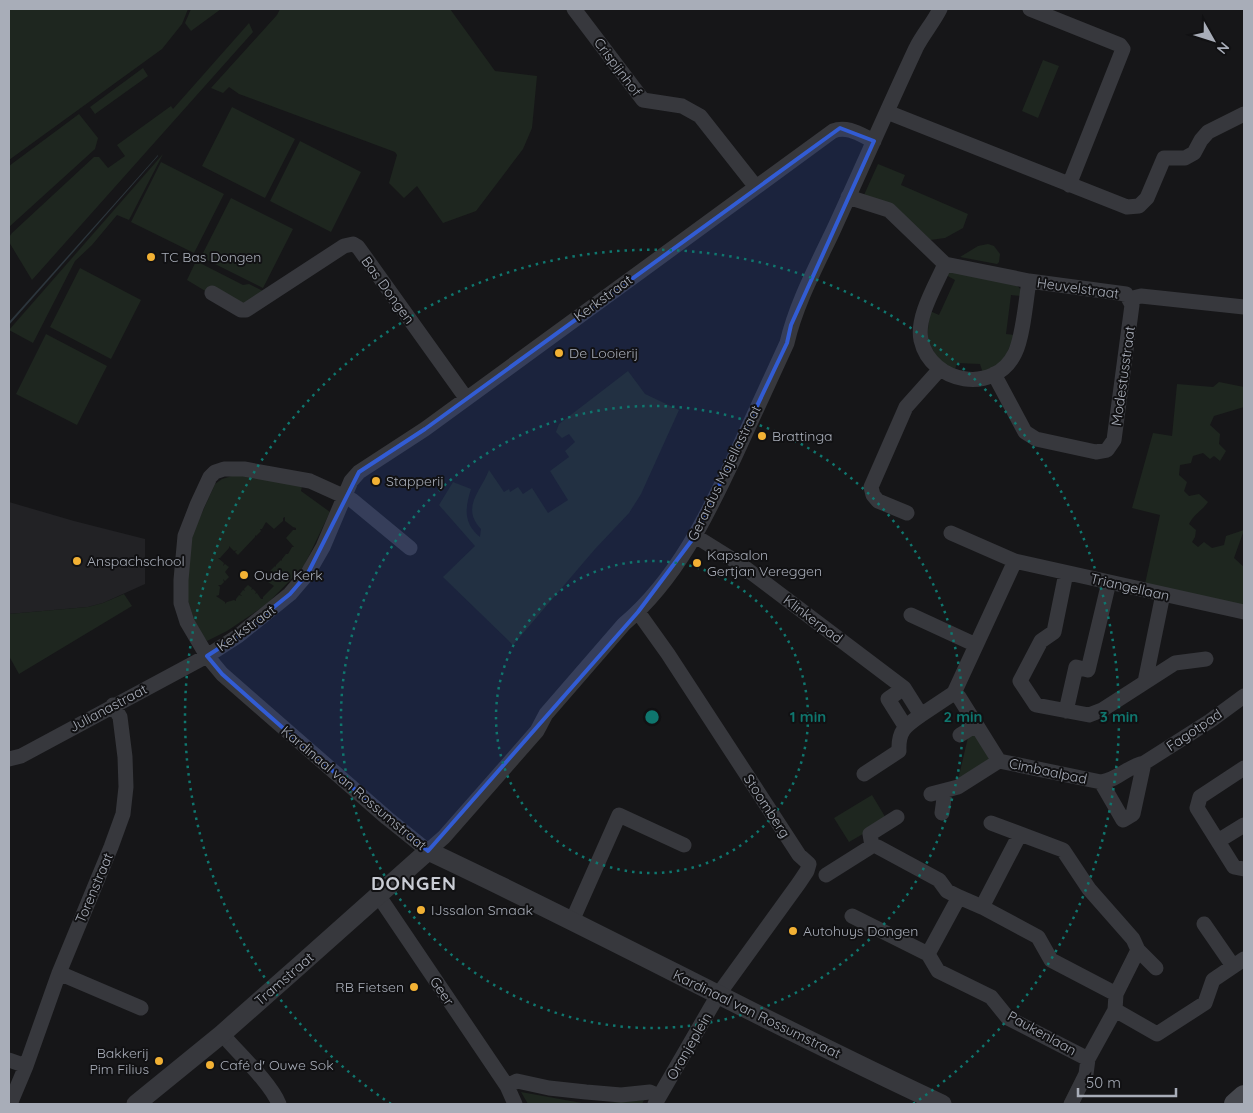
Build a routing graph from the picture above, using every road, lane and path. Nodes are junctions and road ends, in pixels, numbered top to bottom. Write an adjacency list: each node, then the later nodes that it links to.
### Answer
1 (574, 9): 9 (street, Crispijnhof)
2 (940, 9): 5 (street)
3 (1030, 9): 4 (street)
4 (1066, 16): 8 (street)
5 (887, 112): 7 (street); 8 (street)
6 (1244, 114): 8 (street)
7 (874, 141): 9 (street, Kerkstraat); 10 (street)
8 (1069, 185)
9 (756, 187): 18 (street, Kerkstraat)
10 (848, 197): 11 (street); 22 (street, Gerardus Majellastraat)
11 (945, 264): 12 (street); 16 (street)
12 (1029, 281): 14 (street, Heuvelstraat); 17 (street)
13 (212, 293): 18 (street, Bas Dongen)
14 (1128, 299): 15 (street, Heuvelstraat); 17 (street, Modestusstraat)
15 (1244, 307)
16 (940, 369): 17 (street); 20 (street)
17 (994, 374)
18 (466, 398): 19 (street, Kerkstraat)
19 (344, 496): 23 (street, Kerkstraat); 32 (street, Kerkstraat); 32 (street, Kerkstraat)
20 (906, 513)
21 (951, 533): 24 (street, Triangellaan)
22 (695, 536): 28 (street, Gerardus Majellastraat); 35 (street, Klinkerpad)
23 (410, 548)
24 (1015, 561): 25 (street, Triangellaan); 31 (street)
25 (1066, 573): 26 (street, Triangellaan); 39 (street)
26 (1109, 582): 27 (street, Triangellaan); 39 (street)
27 (1162, 594): 29 (street, Triangellaan); 34 (street)
28 (638, 612): 58 (street, Gerardus Majellastraat); 72 (street, Stoomberg)
29 (1244, 612)
30 (912, 615): 31 (street)
31 (976, 646): 36 (street)
32 (207, 656): 38 (street, Julianastraat); 58 (street, Kardinaal van Rossumstraat)
33 (1206, 659): 34 (street)
34 (1145, 682): 39 (street)
35 (904, 688): 40 (street, Klinkerpad); 42 (street)
36 (954, 693): 40 (street); 41 (street)
37 (1244, 696): 46 (street, Fagotpad)
38 (113, 705): 44 (street, Julianastraat); 71 (street, Torenstraat)
39 (1066, 711)
40 (921, 716): 42 (street)
41 (976, 725): 43 (street); 45 (street)
42 (905, 726): 48 (street)
43 (960, 735)
44 (9, 759)
45 (999, 760): 49 (street, Cimbaalpad); 50 (street)
46 (1144, 763): 49 (street, Fagotpad); 49 (street, Cimbaalpad)
47 (1244, 768): 56 (street)
48 (864, 774)
49 (1101, 782)
50 (942, 813)
51 (897, 817): 55 (street)
52 (991, 824): 54 (street)
53 (1244, 825): 56 (street)
54 (1020, 834): 63 (street); 67 (street)
55 (874, 841): 60 (street); 62 (street)
56 (1218, 841): 59 (street)
57 (684, 845): 65 (street)
58 (428, 851): 61 (street, Tramstraat); 65 (street, Kardinaal van Rossumstraat)
59 (1244, 870)
60 (826, 875)
61 (378, 895): 75 (street, Tramstraat); 79 (street, Geer)
62 (959, 897): 63 (street); 68 (street)
63 (982, 907): 73 (street)
64 (852, 916): 68 (street, Paukenlaan)
65 (572, 921): 72 (street, Kardinaal van Rossumstraat)
66 (1204, 924): 69 (street)
67 (1138, 950): 70 (street); 73 (street, Paukenlaan)
68 (928, 954): 76 (street, Paukenlaan)
69 (1239, 963): 73 (street)
70 (1156, 968)
71 (59, 973): 74 (street); 78 (street, Torenstraat)
72 (718, 996): 81 (street, Oranjeplein); 86 (street, Kardinaal van Rossumstraat)
73 (1115, 1002): 76 (street, Paukenlaan)
74 (141, 1008)
75 (222, 1034): 83 (street, Tramstraat); 84 (street)
76 (1088, 1059): 87 (street, Paukenlaan)
77 (9, 1060): 78 (street)
78 (26, 1066): 82 (street, Torenstraat)
79 (507, 1086): 81 (street, Oranjeplein); 85 (street)
80 (1244, 1096): 88 (main road)
81 (657, 1100)
82 (10, 1104)
83 (136, 1104)
84 (279, 1104)
85 (515, 1104)
86 (942, 1104)
87 (1071, 1104)
88 (1234, 1104)

